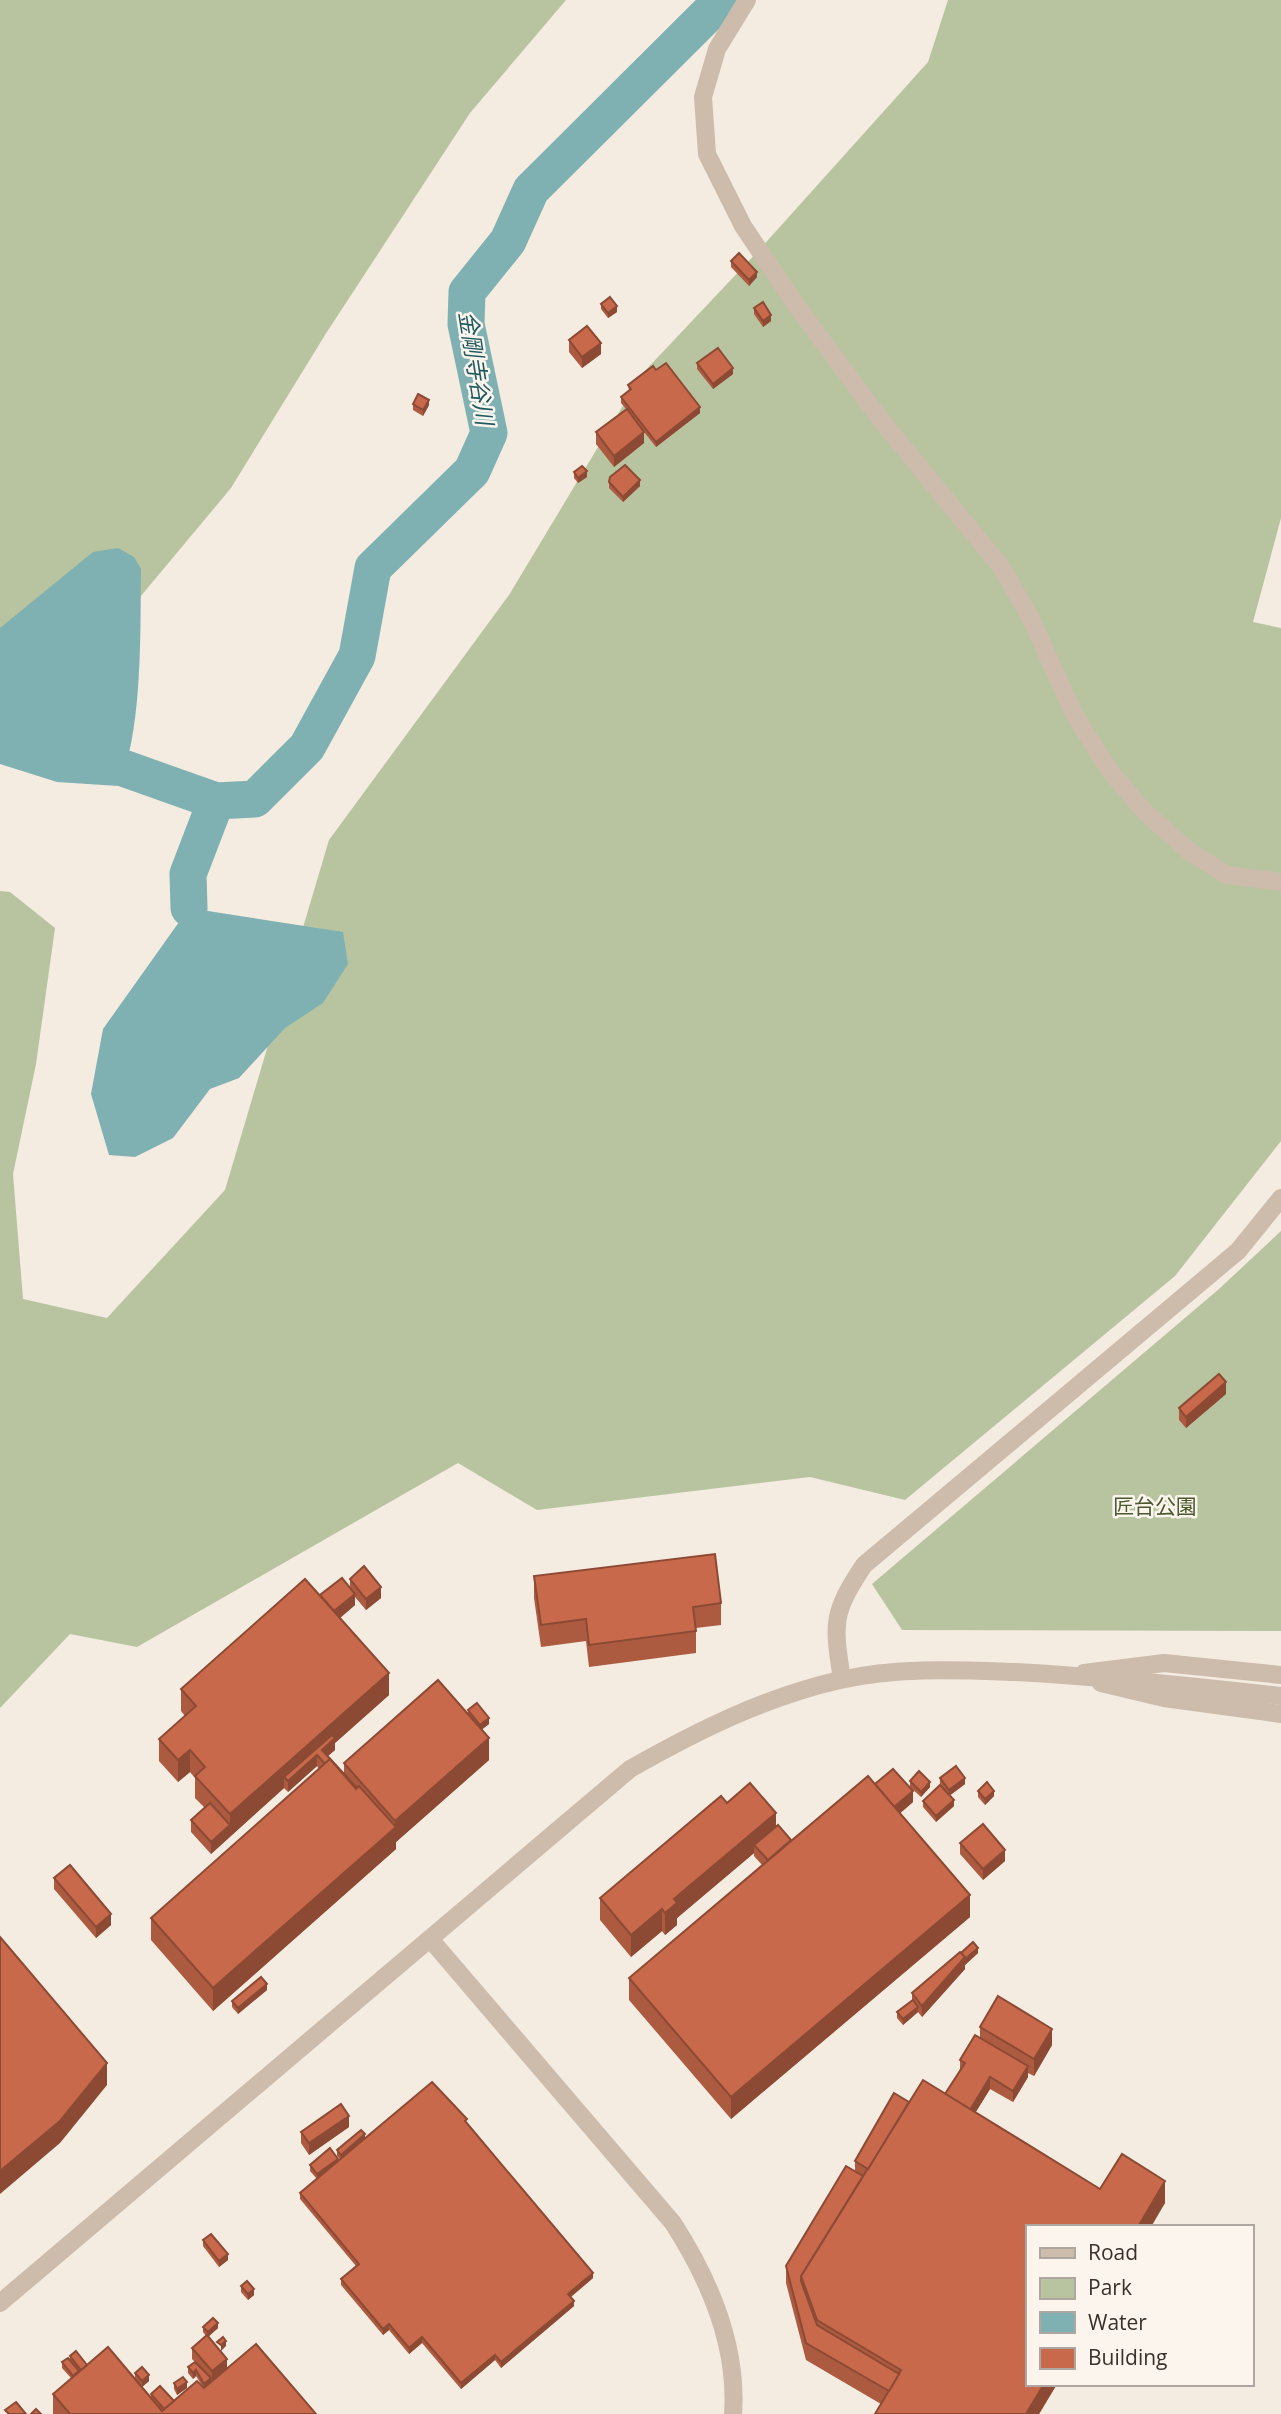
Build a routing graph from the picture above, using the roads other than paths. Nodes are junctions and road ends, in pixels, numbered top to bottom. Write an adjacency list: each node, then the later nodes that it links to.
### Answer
1 (747, 0): 2 (street)
2 (1281, 881)
3 (1281, 1198): 6 (street)
4 (1067, 1675): 5 (street); 6 (street); 7 (street); 8 (street)
5 (1281, 1675)
6 (842, 1679): 9 (street)
7 (1281, 1696)
8 (1281, 1714)
9 (431, 1940): 10 (street); 11 (street)
10 (0, 2303)
11 (733, 2414)

